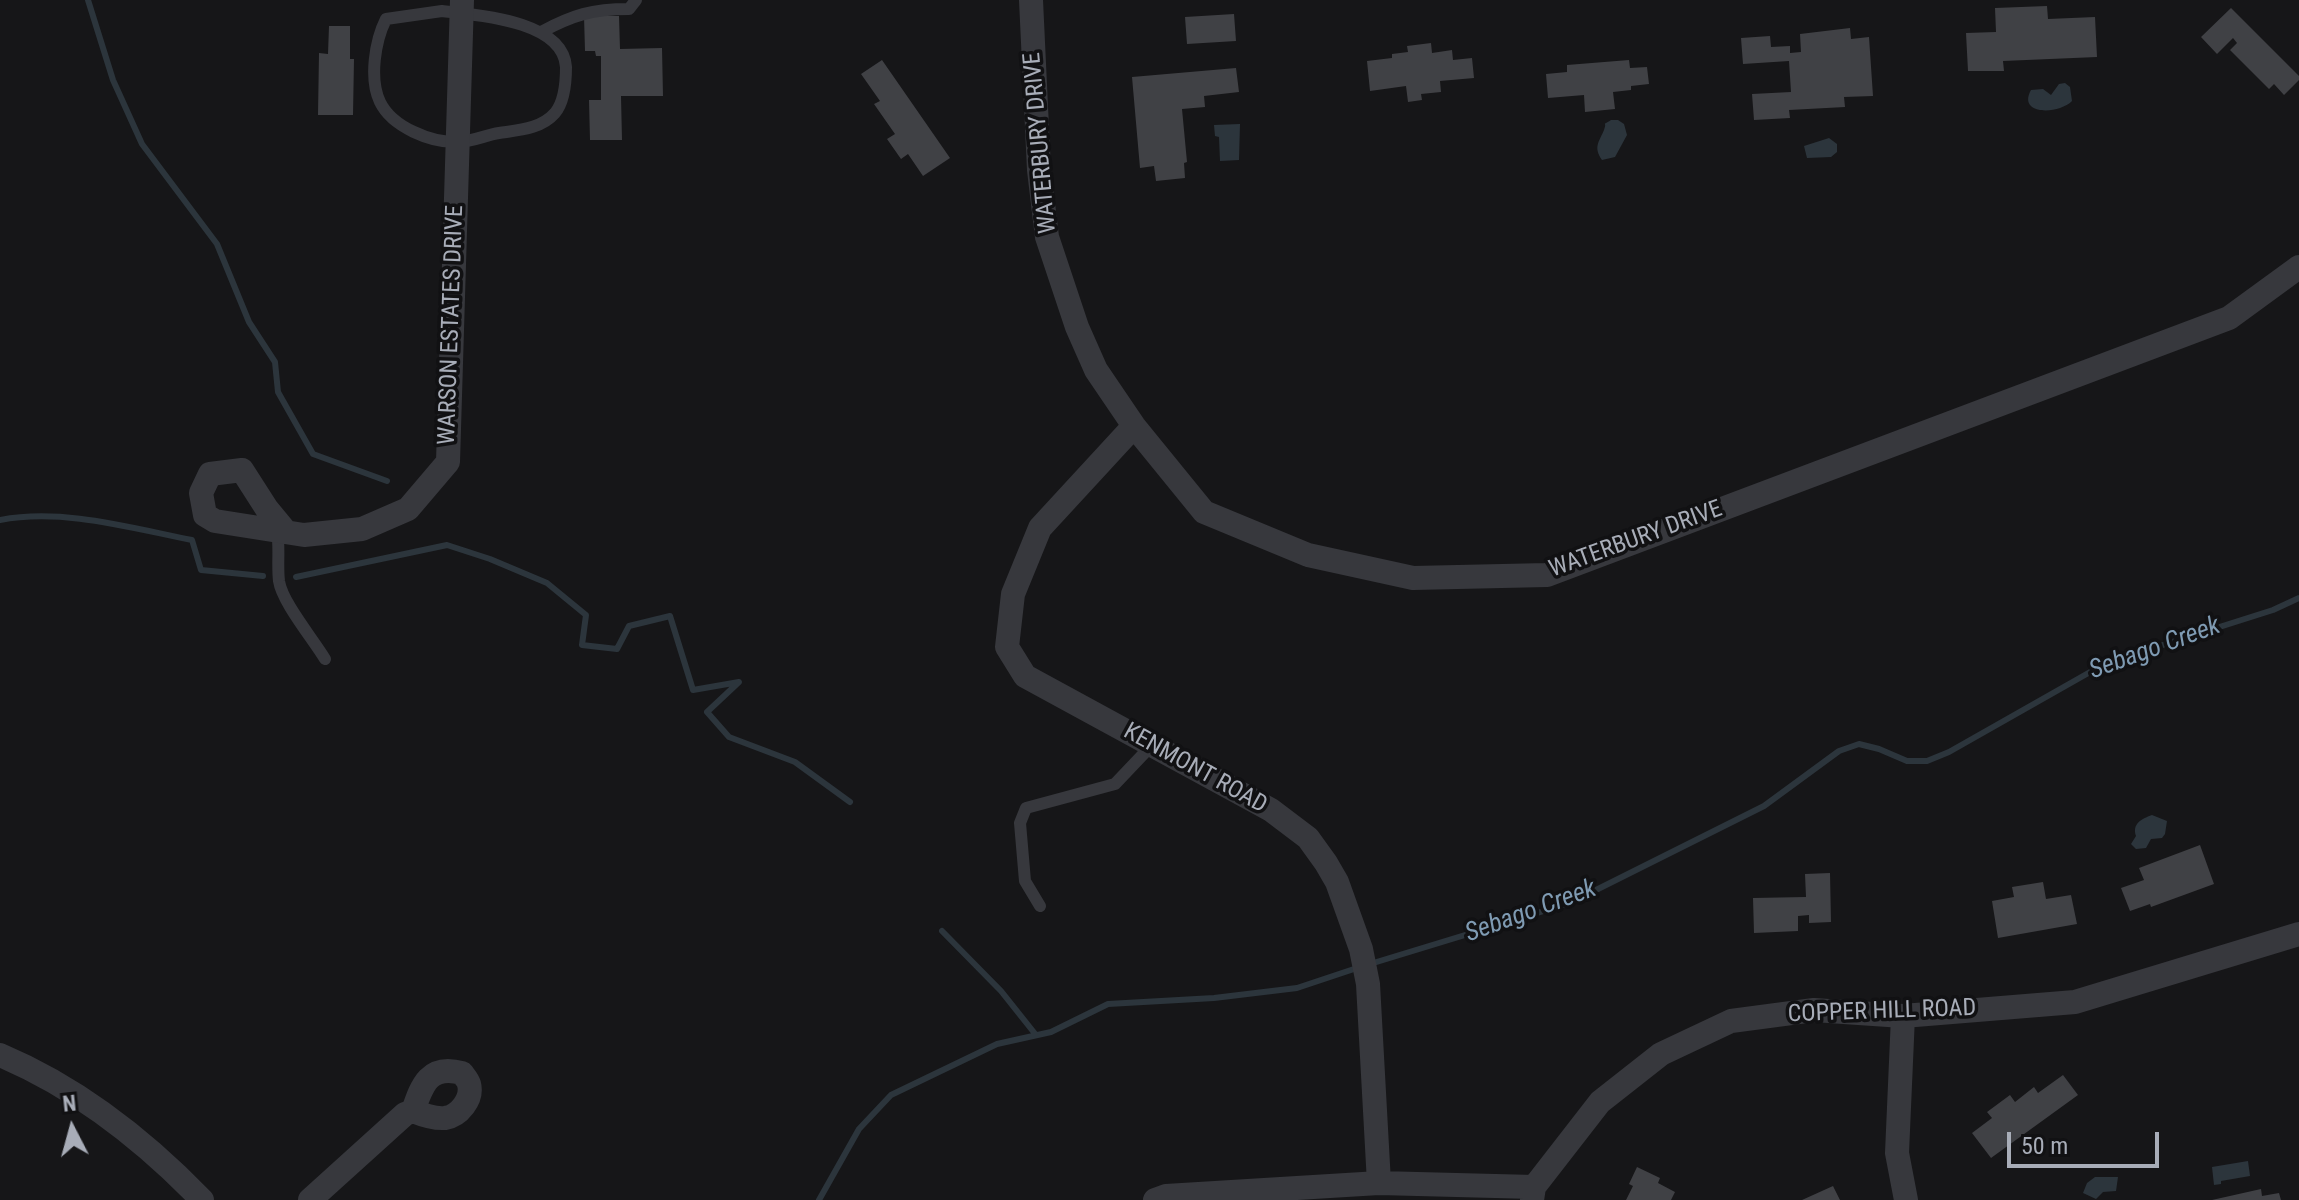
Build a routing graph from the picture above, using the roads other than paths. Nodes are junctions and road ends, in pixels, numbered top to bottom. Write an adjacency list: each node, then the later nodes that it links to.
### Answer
1 (636, 0): 4 (lane)
2 (1031, 0): 7 (street, WATERBURY DRIVE)
3 (462, 7): 4 (lane); 5 (street, WARSON ESTATES DRIVE); 5 (lane)
4 (541, 32): 5 (lane)
5 (458, 142): 8 (street, WARSON ESTATES DRIVE)
6 (2299, 267): 7 (street, WATERBURY DRIVE)
7 (1134, 426): 10 (street, KENMONT ROAD)
8 (282, 531): 9 (lane)
9 (325, 659)
10 (1152, 745): 11 (lane); 16 (street, KENMONT ROAD)
11 (1040, 906)
12 (2299, 934): 13 (street, COPPER HILL ROAD)
13 (1903, 1016): 17 (street, COPPER HILL ROAD); 21 (street)
14 (0, 1055): 18 (street)
15 (413, 1111): 19 (street)
16 (1379, 1183): 17 (street); 20 (street)
17 (1533, 1193)
18 (202, 1200)
19 (310, 1200)
20 (1155, 1200)
21 (1906, 1200)

